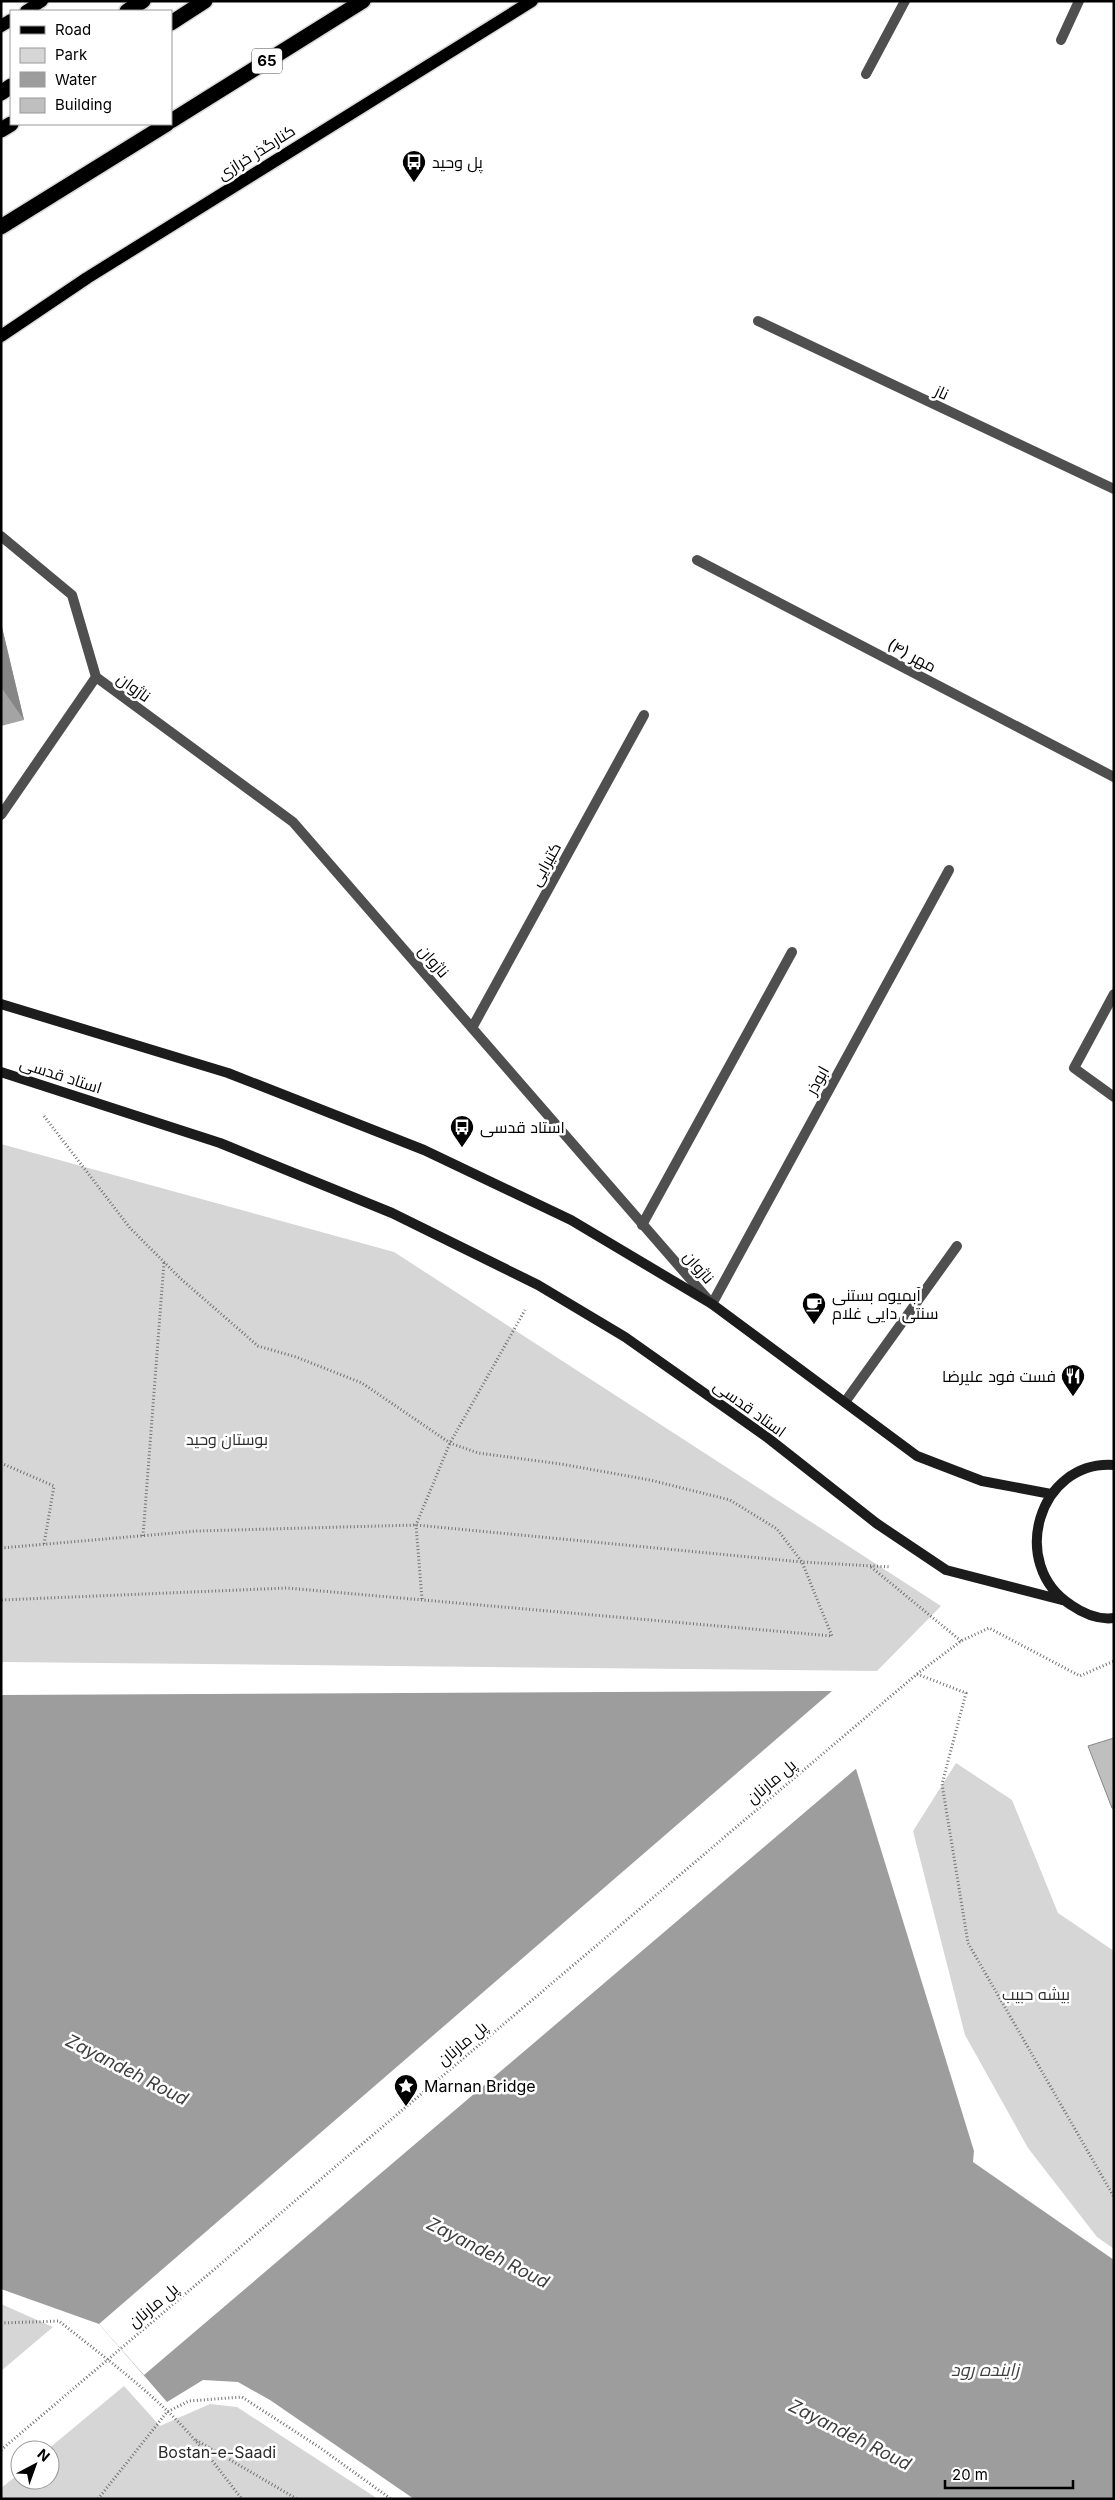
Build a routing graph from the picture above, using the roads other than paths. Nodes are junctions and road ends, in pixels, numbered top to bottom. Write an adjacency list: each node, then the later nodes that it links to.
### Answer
1 (42, 1): 8 (main road)
2 (143, 1): 9 (highway)
3 (205, 1): 10 (highway)
4 (363, 1): 13 (highway, 65)
5 (532, 1): 17 (main road, کنارگذر خرازی)
6 (905, 1): 12 (street)
7 (1080, 1): 11 (street)
8 (28, 10)
9 (129, 10)
10 (172, 22)
11 (1061, 40)
12 (866, 74)
13 (172, 120)
14 (165, 125): 15 (highway)
15 (1, 227)
16 (758, 321): 18 (street, ناز)
17 (1, 336)
18 (1114, 489)
19 (1, 536): 21 (street, ناژوان)
20 (697, 560): 23 (street, مهر (۴))
21 (96, 677): 24 (street, ناژوان); 29 (street, ناژوان)
22 (644, 715): 29 (street, کتیرایی)
23 (1114, 777)
24 (1, 816)
25 (949, 870): 34 (street, ابوذر)
26 (792, 952): 32 (street)
27 (1114, 994): 31 (street)
28 (1, 1004): 34 (main road)
29 (472, 1028): 32 (street, ناژوان)
30 (1, 1072): 38 (main road, استاد قدسی)
31 (1114, 1097)
32 (642, 1225): 34 (street, ناژوان)
33 (957, 1246): 35 (street)
34 (712, 1304): 35 (main road)
35 (845, 1402): 37 (main road)
36 (1114, 1465): 37 (main road)
37 (1052, 1494): 38 (main road)
38 (1062, 1600): 39 (main road)
39 (1114, 1618)

